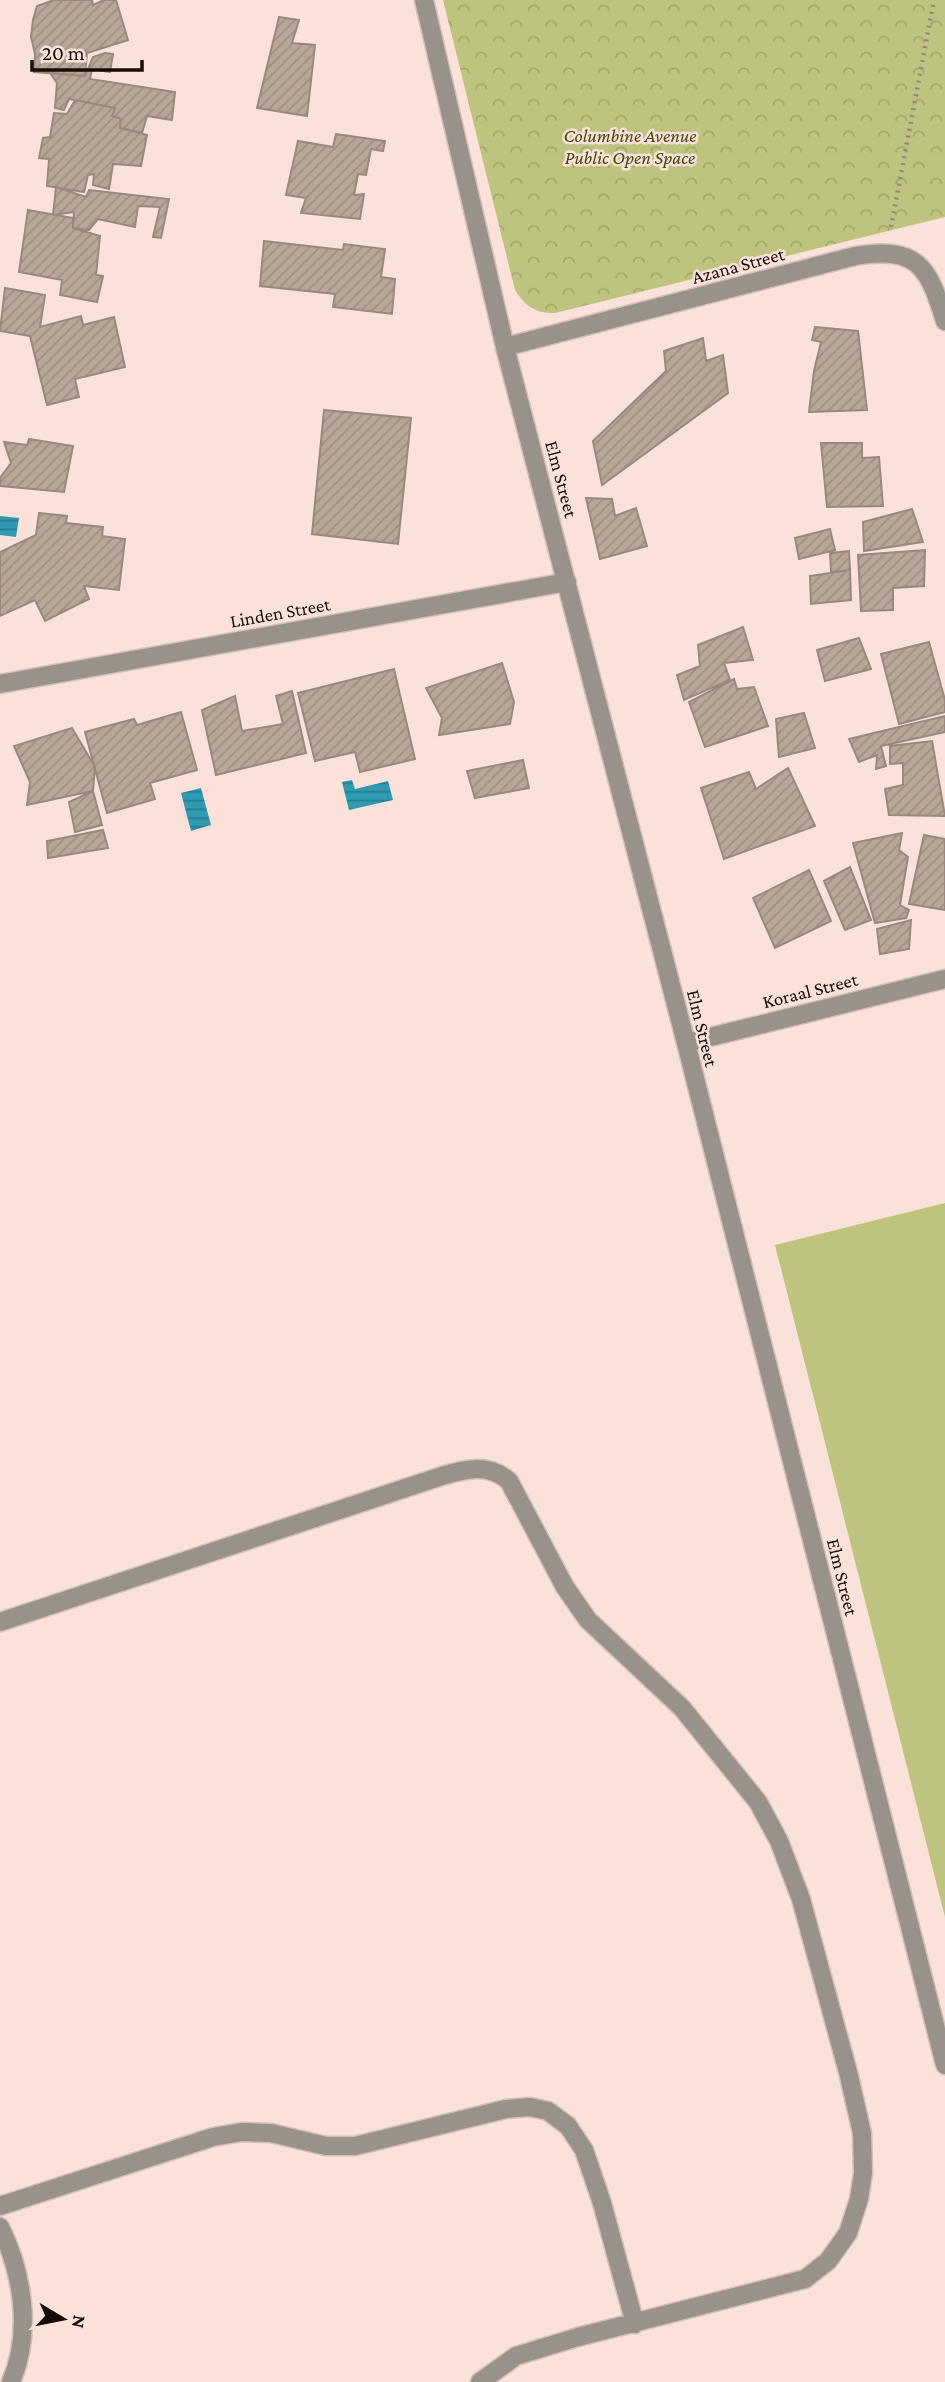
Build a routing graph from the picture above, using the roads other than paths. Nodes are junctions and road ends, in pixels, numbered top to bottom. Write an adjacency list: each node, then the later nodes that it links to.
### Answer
1 (424, 0): 3 (street, Elm Street)
2 (945, 321): 3 (street, Azana Street)
3 (505, 347): 4 (street, Elm Street)
4 (567, 582): 5 (street, Linden Street); 7 (street, Elm Street)
5 (0, 684)
6 (945, 979): 7 (street, Koraal Street)
7 (685, 1043): 9 (street, Elm Street)
8 (0, 1622): 12 (street)
9 (945, 2065)
10 (0, 2206): 12 (street)
11 (0, 2227): 13 (street)
12 (635, 2323): 14 (street)
13 (11, 2382)
14 (480, 2382)

